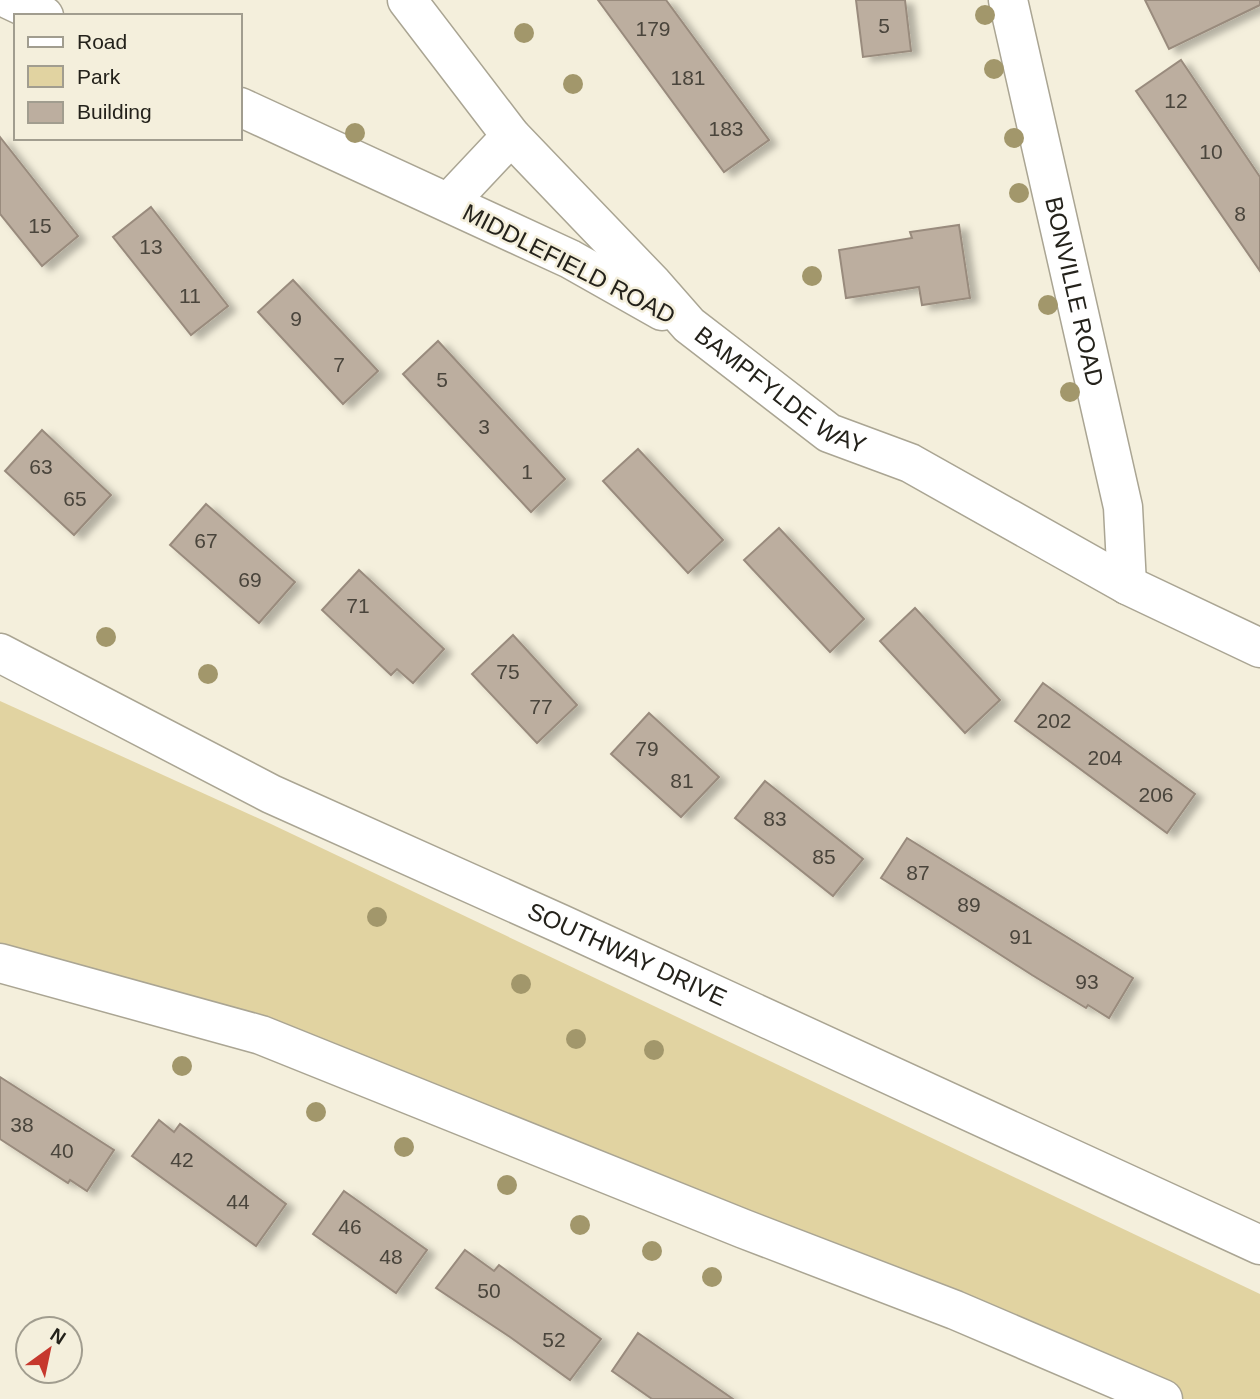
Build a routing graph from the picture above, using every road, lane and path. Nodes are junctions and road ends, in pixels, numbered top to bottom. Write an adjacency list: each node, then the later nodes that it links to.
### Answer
1 (10, 0): 4 (street)
2 (407, 0): 6 (street, BAMPFYLDE WAY)
3 (1008, 0): 9 (street, BONVILLE ROAD)
4 (40, 14)
5 (242, 108): 7 (street, MIDDLEFIELD ROAD)
6 (511, 136): 7 (street, MIDDLEFIELD ROAD); 8 (street, BAMPFYLDE WAY)
7 (449, 202): 8 (street, MIDDLEFIELD ROAD)
8 (688, 325): 9 (street, BAMPFYLDE WAY)
9 (1127, 585): 10 (street, BAMPFYLDE WAY)
10 (1260, 648)
11 (0, 653): 13 (street, SOUTHWAY DRIVE)
12 (0, 963): 14 (street)
13 (1260, 1245)
14 (1163, 1399)

